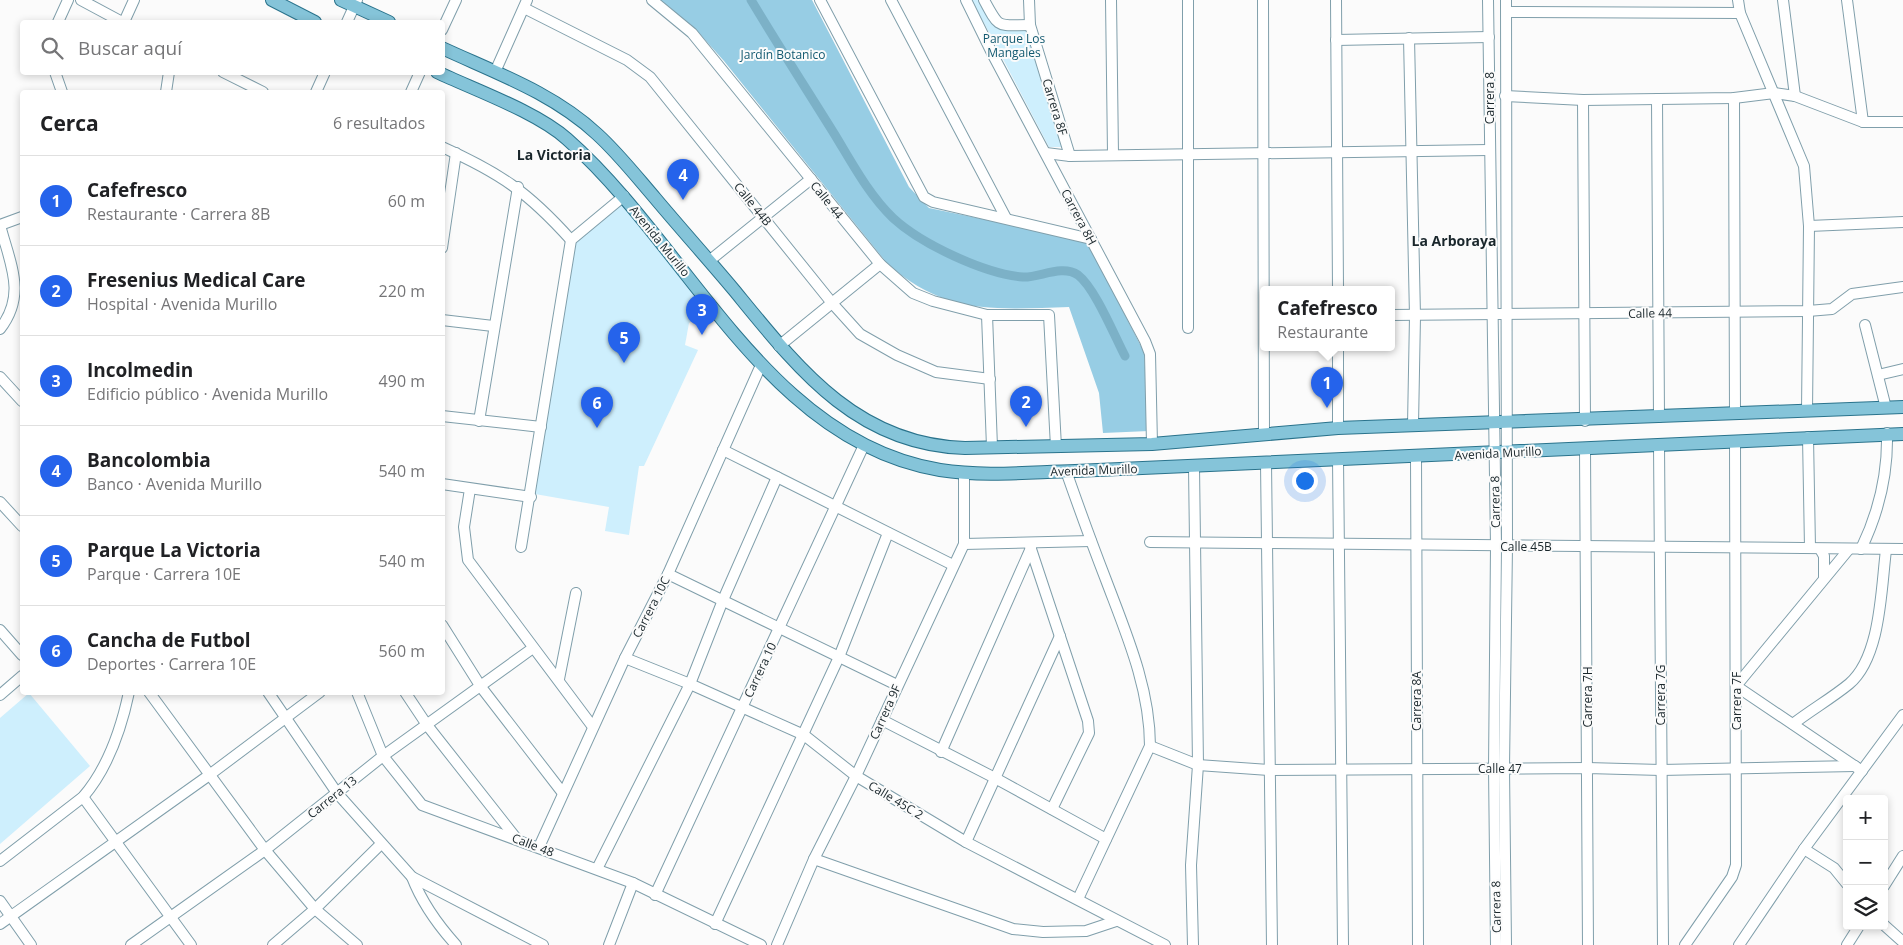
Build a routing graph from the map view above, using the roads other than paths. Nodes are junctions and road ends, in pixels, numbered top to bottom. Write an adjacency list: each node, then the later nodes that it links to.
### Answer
1 (68, 0): 26 (street)
2 (81, 0): 27 (street)
3 (134, 0): 28 (street)
4 (272, 0): 29 (main road)
5 (341, 0): 22 (main road)
6 (456, 0): 32 (street)
7 (652, 0): 68 (street, Calle 44)
8 (820, 0): 73 (street)
9 (891, 0): 73 (street)
10 (966, 0): 63 (street, Carrera 8H)
11 (984, 0): 33 (street)
12 (1029, 0): 33 (street, Carrera 8F)
13 (1110, 0): 66 (street)
14 (1188, 0): 64 (street)
15 (1263, 0): 65 (street)
16 (1336, 0): 36 (street)
17 (1488, 0): 34 (street, Carrera 8)
18 (1506, 0): 24 (street, Carrera 8)
19 (1738, 0): 25 (street)
20 (1783, 0): 52 (street)
21 (1847, 0): 56 (street)
22 (356, 3): 30 (street); 31 (main road)
23 (525, 4): 38 (street); 71 (street, Calle 44B)
24 (1506, 12): 25 (street); 51 (street, Carrera 8)
25 (1740, 13): 50 (street)
26 (59, 20)
27 (119, 20)
28 (124, 20)
29 (311, 20)
30 (348, 20)
31 (386, 20)
32 (445, 24)
33 (1030, 25): 67 (street, Carrera 8F)
34 (1488, 37): 35 (street); 59 (street, Carrera 8)
35 (1409, 38): 36 (street); 60 (street)
36 (1336, 40): 61 (street)
37 (445, 49): 38 (main road, Avenida Murillo)
38 (495, 72): 80 (main road, Avenida Murillo)
39 (57, 75): 45 (street)
40 (169, 75): 46 (street)
41 (229, 75): 47 (street)
42 (324, 75): 48 (street)
43 (419, 75): 49 (street)
44 (442, 75): 70 (main road, Avenida Murillo)
45 (61, 90)
46 (166, 90)
47 (259, 90)
48 (317, 90)
49 (412, 90)
50 (1774, 93): 52 (street); 53 (street); 76 (street)
51 (1505, 96): 55 (street); 96 (street, Carrera 8)
52 (1795, 96): 56 (street)
53 (1734, 98): 54 (street); 90 (street)
54 (1657, 99): 55 (street); 89 (street)
55 (1583, 100): 91 (street)
56 (1864, 122): 57 (street)
57 (1903, 122)
58 (445, 148): 62 (street)
59 (1489, 150): 60 (street); 95 (street, Carrera 8)
60 (1412, 151): 61 (street); 94 (street)
61 (1337, 152): 65 (street); 84 (street)
62 (456, 153): 69 (street); 77 (street)
63 (1046, 153): 67 (street); 78 (street, Carrera 8H)
64 (1188, 153): 65 (street); 66 (street); 100 (street)
65 (1261, 153): 83 (street)
66 (1113, 154): 67 (street)
67 (1070, 156)
68 (811, 179): 71 (street); 81 (street, Calle 44)
69 (518, 187): 79 (street); 99 (street)
70 (624, 196): 79 (street); 105 (main road, Avenida Murillo)
71 (763, 217): 80 (street); 86 (street, Calle 44B)
72 (20, 218): 75 (street)
73 (1006, 218): 78 (street)
74 (1903, 222): 76 (street)
75 (0, 225): 82 (street)
76 (1809, 226): 88 (street)
77 (445, 228)
78 (1091, 239): 128 (street, Carrera 8H)
79 (571, 240): 121 (street)
80 (709, 261): 102 (main road, Avenida Murillo)
81 (880, 264): 86 (street); 92 (street, Calle 44)
82 (19, 283): 87 (street)
83 (1263, 286)
84 (1338, 286)
85 (1903, 287): 88 (street, Calle 44)
86 (832, 303): 102 (street); 109 (street, Calle 44B)
87 (19, 304): 101 (street)
88 (1808, 311): 90 (street, Calle 44); 113 (street)
89 (1658, 312): 90 (street, Calle 44); 91 (street, Calle 44); 116 (street)
90 (1735, 312): 114 (street)
91 (1584, 313): 96 (street, Calle 44); 118 (street)
92 (988, 315): 109 (street); 131 (street, Calle 44)
93 (1395, 316): 94 (street, Calle 44)
94 (1415, 316): 95 (street, Calle 44); 120 (street)
95 (1492, 316): 96 (street, Calle 44); 119 (street, Carrera 8)
96 (1505, 316): 119 (street, Carrera 8)
97 (445, 320): 99 (street)
98 (1866, 325): 107 (street)
99 (493, 326): 117 (street)
100 (1188, 328)
101 (0, 329)
102 (780, 346): 132 (main road, Avenida Murillo)
103 (1263, 351): 124 (street)
104 (1338, 351): 122 (street)
105 (762, 365): 129 (main road, Avenida Murillo); 134 (street, Carrera 10C)
106 (1903, 369): 107 (street)
107 (1878, 375): 112 (street)
108 (0, 377): 110 (street)
109 (990, 380): 132 (street)
110 (20, 399)
111 (1903, 407): 112 (main road, Avenida Murillo)
112 (1886, 408): 113 (main road, Avenida Murillo)
113 (1806, 411): 114 (main road, Avenida Murillo)
114 (1735, 414): 116 (main road, Avenida Murillo)
115 (445, 416): 117 (street)
116 (1659, 417): 118 (main road, Avenida Murillo)
117 (479, 421): 121 (street)
118 (1585, 421): 119 (main road, Avenida Murillo)
119 (1500, 422): 120 (main road, Avenida Murillo); 135 (street, Carrera 8)
120 (1413, 425): 122 (main road, Avenida Murillo)
121 (540, 427): 145 (street)
122 (1338, 428): 124 (main road, Avenida Murillo)
123 (1886, 433): 125 (main road, Avenida Murillo); 126 (main road, Avenida Murillo); 166 (street)
124 (1264, 434): 128 (main road, Avenida Murillo)
125 (1903, 434)
126 (1808, 437): 127 (main road, Avenida Murillo); 164 (street)
127 (1736, 441): 130 (main road, Avenida Murillo); 163 (street, Carrera 7F)
128 (1152, 444): 131 (main road, Avenida Murillo)
129 (864, 445): 141 (main road, Avenida Murillo); 147 (street, Carrera 10)
130 (1659, 445): 133 (main road, Avenida Murillo); 162 (street, Carrera 7G)
131 (1056, 446): 132 (main road, Avenida Murillo)
132 (992, 447)
133 (1585, 449): 135 (main road, Avenida Murillo); 160 (street, Carrera 7H)
134 (723, 450): 142 (street); 170 (street, Carrera 10C)
135 (1500, 454): 136 (main road, Avenida Murillo); 158 (street, Carrera 8); 159 (street, Carrera 8)
136 (1416, 456): 137 (main road, Avenida Murillo); 157 (street, Carrera 8A)
137 (1338, 459): 138 (main road, Avenida Murillo); 155 (street)
138 (1266, 463): 139 (main road, Avenida Murillo); 154 (street)
139 (1194, 467): 140 (main road, Avenida Murillo); 152 (street)
140 (1066, 471): 141 (main road, Avenida Murillo); 150 (street)
141 (964, 473): 153 (street, Carrera 9F)
142 (777, 477): 147 (street); 173 (street)
143 (445, 485): 144 (street)
144 (470, 489): 145 (street); 178 (street)
145 (531, 496): 161 (street)
146 (0, 502): 148 (street)
147 (835, 506): 149 (street); 174 (street, Carrera 10)
148 (20, 524)
149 (888, 533): 169 (street); 180 (street)
150 (1091, 541): 156 (street); 203 (street)
151 (1150, 542): 152 (street, Calle 45B)
152 (1194, 543): 154 (street, Calle 45B); 206 (street)
153 (964, 544): 156 (street); 169 (street, Carrera 9F)
154 (1268, 544): 155 (street, Calle 45B); 211 (street)
155 (1340, 544): 157 (street, Calle 45B); 212 (street)
156 (1030, 546): 177 (street); 204 (street)
157 (1417, 546): 158 (street, Calle 45B); 213 (street, Carrera 8A)
158 (1496, 546): 159 (street, Calle 45B); 208 (street, Carrera 8)
159 (1507, 546): 160 (street, Calle 45B); 208 (street, Carrera 8)
160 (1586, 546): 162 (street, Calle 45B); 209 (street, Carrera 7H)
161 (521, 547)
162 (1659, 547): 163 (street, Calle 45B); 214 (street, Carrera 7G)
163 (1736, 548): 164 (street, Calle 45B); 187 (street, Carrera 7F)
164 (1815, 549): 165 (street, Calle 45B); 171 (street)
165 (1849, 549): 166 (street, Calle 45B); 171 (street)
166 (1861, 549): 168 (street, Calle 45B)
167 (1903, 549): 168 (street, Calle 45B)
168 (1886, 550): 199 (street)
169 (953, 565): 185 (street, Carrera 9F)
170 (668, 574): 173 (street); 181 (street, Carrera 10C)
171 (1824, 577): 187 (street)
172 (576, 593): 183 (street)
173 (723, 600): 174 (street); 184 (street)
174 (779, 628): 180 (street); 195 (street, Carrera 10)
175 (0, 630): 179 (street)
176 (445, 630): 186 (street)
177 (1060, 636): 217 (street); 221 (street)
178 (533, 648): 183 (street); 186 (street, Carrera 13)
179 (20, 653)
180 (840, 657): 185 (street); 202 (street)
181 (626, 658): 184 (street, Calle 45C 2); 201 (street, Carrera 10C)
182 (20, 678): 188 (street)
183 (559, 679): 201 (street)
184 (690, 684): 195 (street, Calle 45C 2); 233 (street)
185 (897, 685): 198 (street, Carrera 9F)
186 (481, 686): 200 (street, Carrera 13); 218 (street)
187 (1736, 686): 199 (street); 207 (street, Carrera 7F)
188 (0, 695)
189 (128, 695): 220 (street)
190 (151, 695): 215 (street)
191 (270, 695): 197 (street)
192 (316, 695): 197 (street)
193 (358, 695): 205 (street, Calle 48)
194 (407, 695): 200 (street)
195 (742, 707): 202 (street, Calle 45C 2); 238 (street, Carrera 10)
196 (1903, 715): 210 (street)
197 (287, 718): 215 (street); 219 (street)
198 (882, 720): 204 (street); 216 (street, Carrera 9F)
199 (1793, 724): 210 (street)
200 (427, 725): 205 (street, Carrera 13); 222 (street)
201 (593, 727): 218 (street, Carrera 10C)
202 (804, 735): 216 (street, Calle 45C 2); 246 (street)
203 (1150, 746): 206 (street, Calle 47); 223 (street)
204 (941, 752): 217 (street)
205 (383, 756): 219 (street, Carrera 13); 222 (street, Calle 48)
206 (1198, 765): 211 (street, Calle 47); 261 (street)
207 (1736, 767): 210 (street, Calle 47); 214 (street, Calle 47); 269 (street, Carrera 7F)
208 (1499, 768): 209 (street, Calle 47); 213 (street, Calle 47); 265 (street, Carrera 8); 266 (street, Carrera 8)
209 (1587, 768): 214 (street, Calle 47); 267 (street, Carrera 7H)
210 (1858, 768): 228 (street)
211 (1269, 770): 212 (street, Calle 47); 262 (street)
212 (1342, 770): 213 (street, Calle 47); 263 (street)
213 (1416, 770): 264 (street, Carrera 8A)
214 (1661, 770): 268 (street, Carrera 7G)
215 (208, 776): 224 (street); 229 (street)
216 (856, 776): 225 (street, Calle 45C 2); 231 (street, Carrera 9F)
217 (994, 778): 221 (street); 225 (street)
218 (562, 792): 227 (street, Carrera 10C)
219 (337, 793): 226 (street); 229 (street, Carrera 13)
220 (83, 797): 224 (street); 232 (street)
221 (1052, 809): 223 (street)
222 (517, 839): 227 (street, Calle 48)
223 (1106, 839): 239 (street)
224 (117, 841): 242 (street); 243 (street)
225 (966, 842): 239 (street, Calle 45C 2)
226 (381, 844): 234 (street); 241 (street)
227 (539, 847): 233 (street, Calle 48)
228 (1804, 849): 235 (street); 270 (street)
229 (265, 850): 241 (street); 243 (street, Carrera 13)
230 (1903, 856): 237 (street)
231 (814, 859): 244 (street); 259 (street, Carrera 9F)
232 (0, 861)
233 (597, 869): 236 (street, Calle 48)
234 (412, 876): 255 (street); 256 (street)
235 (1843, 879)
236 (633, 883): 238 (street, Calle 48); 257 (street)
237 (1885, 885)
238 (655, 895): 246 (street, Calle 48)
239 (1078, 899): 244 (street, Calle 45C 2)
240 (0, 901): 242 (street)
241 (315, 909): 253 (street); 254 (street)
242 (11, 916): 245 (street); 250 (street)
243 (169, 917): 251 (street, Carrera 13); 252 (street)
244 (1116, 921): 260 (street, Calle 45C 2)
245 (0, 924)
246 (715, 924): 258 (street, Calle 48)
247 (1888, 929): 249 (street)
248 (1856, 930): 271 (street)
249 (1903, 942)
250 (31, 945)
251 (131, 945)
252 (191, 945)
253 (272, 945)
254 (357, 945)
255 (456, 945)
256 (543, 945)
257 (609, 945)
258 (761, 945)
259 (777, 945)
260 (1165, 945)
261 (1193, 945)
262 (1272, 945)
263 (1343, 945)
264 (1418, 945)
265 (1496, 945)
266 (1506, 945)
267 (1588, 945)
268 (1663, 945)
269 (1685, 945)
270 (1739, 945)
271 (1846, 945)

